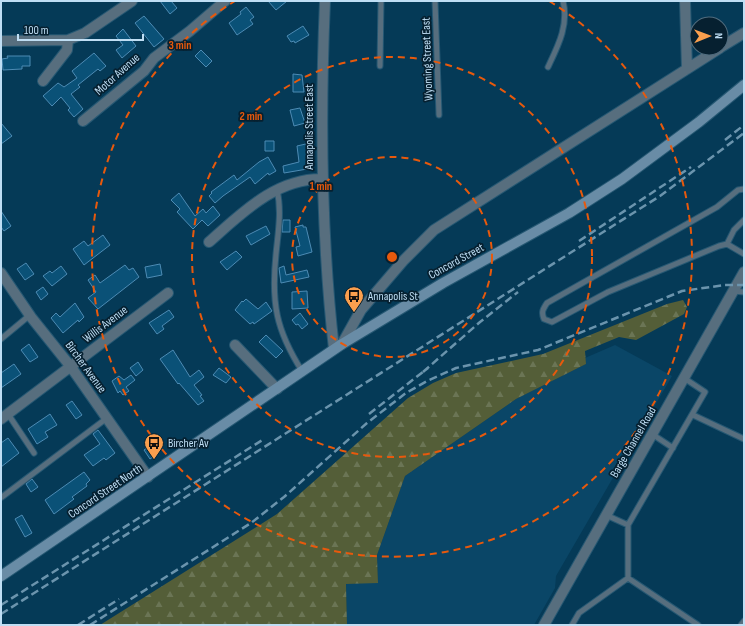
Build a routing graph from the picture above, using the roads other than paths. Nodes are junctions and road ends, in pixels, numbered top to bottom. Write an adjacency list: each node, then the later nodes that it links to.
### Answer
1 (132, 1): 9 (street)
2 (225, 1): 19 (street, Motor Avenue)
3 (325, 1): 20 (street, Annapolis Street East)
4 (381, 1): 13 (lane)
5 (435, 1): 18 (lane, Wyoming Street East)
6 (563, 1): 14 (lane)
7 (685, 1): 15 (street)
8 (744, 33): 11 (street)
9 (68, 40): 10 (street); 16 (street)
10 (1, 41)
11 (729, 42)
12 (707, 56): 15 (street)
13 (380, 66)
14 (548, 68)
15 (687, 69): 35 (street)
16 (43, 81)
17 (744, 84): 35 (main road, Concord Street)
18 (439, 115)
19 (83, 121)
20 (323, 179): 21 (street); 35 (street, Annapolis Street East)
21 (277, 189): 24 (street); 37 (lane)
22 (744, 189): 25 (lane)
23 (744, 220): 25 (lane)
24 (209, 242)
25 (727, 244): 26 (lane)
26 (744, 254)
27 (1, 273): 32 (street, Bircher Avenue)
28 (743, 274): 29 (street, Barge Channel Road)
29 (733, 291): 30 (lane); 38 (street, Barge Channel Road)
30 (744, 292)
31 (168, 293): 36 (street, Willis Avenue)
32 (30, 315): 33 (lane); 36 (street, Bircher Avenue)
33 (1, 339)
34 (234, 345): 39 (street)
35 (338, 346): 37 (main road, Concord Street North)
36 (70, 367): 41 (street, Willis Avenue); 42 (street, Bircher Avenue)
37 (302, 371): 39 (main road, Concord Street North)
38 (684, 378): 40 (lane); 43 (street, Barge Channel Road)
39 (277, 389): 47 (main road, Concord Street North)
40 (693, 415): 44 (lane); 45 (lane)
41 (5, 416): 46 (lane)
42 (107, 418): 47 (street, Bircher Avenue); 48 (lane)
43 (652, 434): 45 (lane); 49 (street, Barge Channel Road)
44 (744, 439)
45 (673, 448): 50 (lane)
46 (34, 453)
47 (148, 477): 51 (main road, Concord Street North)
48 (2, 497)
49 (606, 515): 50 (lane); 54 (street, Barge Channel Road)
50 (628, 526): 52 (lane)
51 (1, 576)
52 (628, 578): 55 (lane); 56 (lane)
53 (744, 621): 57 (lane)
54 (544, 625)
55 (572, 625)
56 (698, 625)
57 (741, 625)

